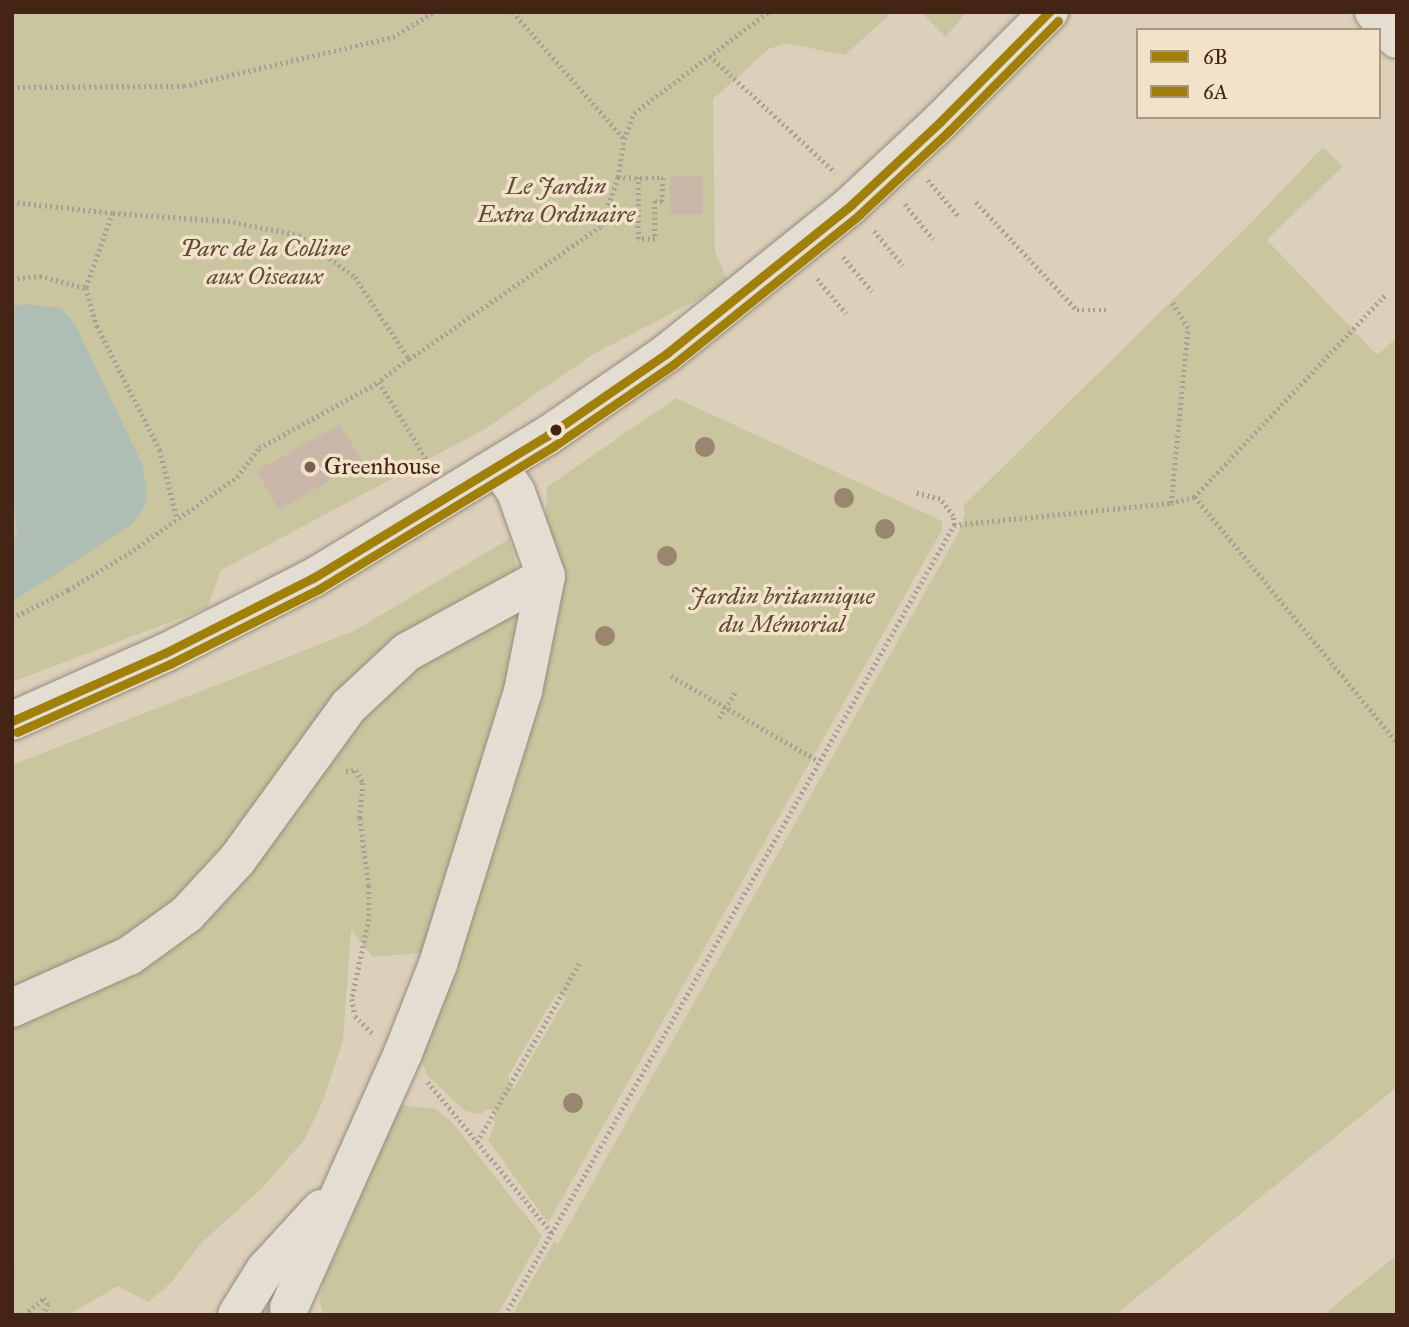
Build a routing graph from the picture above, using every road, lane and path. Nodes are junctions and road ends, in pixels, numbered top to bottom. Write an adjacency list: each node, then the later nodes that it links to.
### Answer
1 (434, 12): 8 (path)
2 (513, 12): 9 (path)
3 (768, 12): 7 (path)
4 (1049, 12): 33 (street)
5 (1374, 12): 6 (street)
6 (1397, 39)
7 (710, 55): 9 (path); 13 (path)
8 (12, 87)
9 (624, 139): 11 (path)
10 (923, 174): 18 (path)
11 (618, 177): 12 (path); 31 (path)
12 (638, 177): 12 (path)
13 (840, 177)
14 (898, 196): 20 (path)
15 (12, 202): 17 (path)
16 (976, 202): 29 (path)
17 (113, 214): 25 (path); 31 (path)
18 (959, 217)
19 (866, 223): 22 (path)
20 (933, 239)
21 (840, 254): 26 (path)
22 (903, 265)
23 (810, 270): 30 (path)
24 (12, 279): 25 (path)
25 (86, 288): 38 (path)
26 (872, 291)
27 (1385, 296): 36 (path)
28 (1171, 301): 37 (path)
29 (1110, 310)
30 (846, 313)
31 (409, 359): 32 (path)
32 (379, 382): 34 (path); 38 (path)
33 (499, 467): 40 (street); 46 (street)
34 (437, 477)
35 (916, 493): 39 (path)
36 (1195, 497): 37 (path); 47 (path)
37 (1171, 503): 39 (path)
38 (177, 518): 41 (path)
39 (954, 525): 48 (path)
40 (546, 576): 51 (street); 52 (street)
41 (12, 618)
42 (671, 676): 44 (path)
43 (735, 692): 44 (path)
44 (726, 707): 45 (path); 48 (path)
45 (719, 718)
46 (12, 721)
47 (1397, 741)
48 (819, 761): 55 (path)
49 (342, 772): 52 (path)
50 (580, 962): 53 (path)
51 (12, 1008)
52 (403, 1053): 53 (path); 54 (street)
53 (477, 1142): 55 (path)
54 (344, 1185): 58 (street); 61 (street)
55 (552, 1233): 62 (path)
56 (12, 1267): 57 (path)
57 (12, 1277)
58 (289, 1308)
59 (24, 1315): 60 (path)
60 (43, 1315)
61 (237, 1315)
62 (505, 1315)

